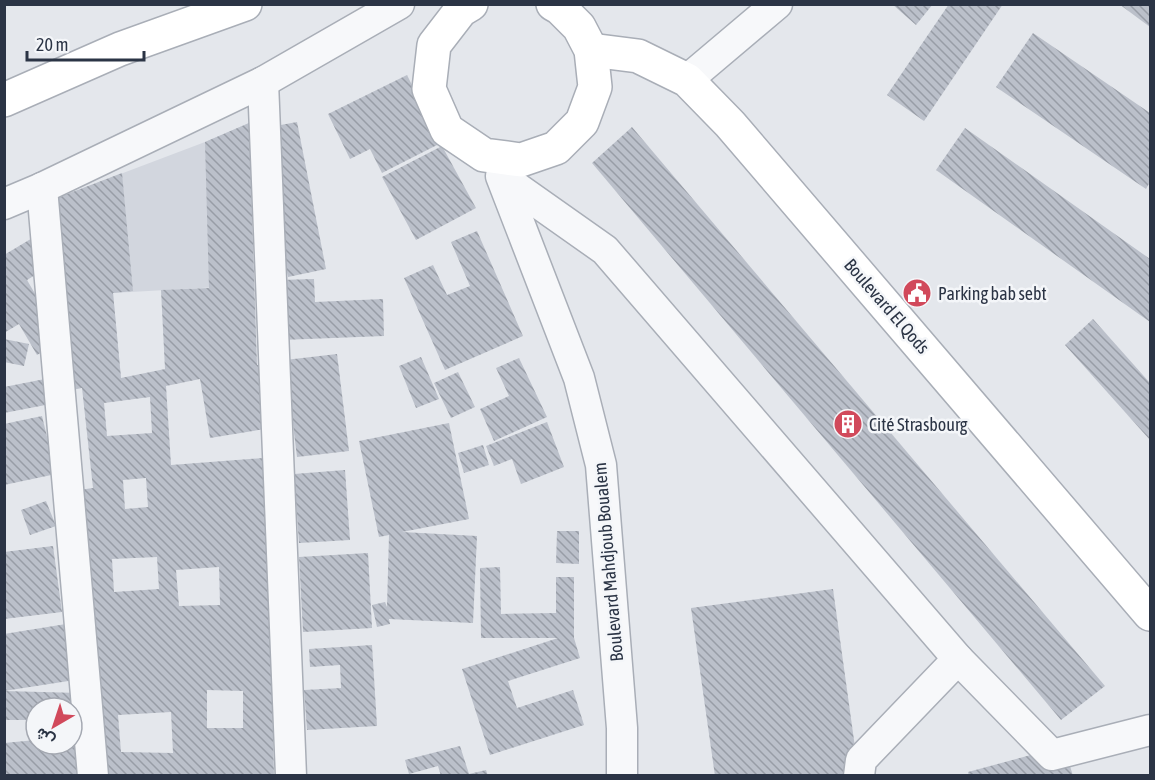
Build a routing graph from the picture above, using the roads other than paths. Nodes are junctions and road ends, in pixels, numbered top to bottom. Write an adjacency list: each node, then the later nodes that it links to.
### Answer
1 (245, 4): 9 (main road)
2 (399, 4): 8 (street)
3 (553, 4): 6 (main road)
4 (777, 4): 7 (street)
5 (456, 6): 10 (main road)
6 (591, 50): 7 (main road, Boulevard El Qods); 10 (main road)
7 (687, 80): 13 (main road, Boulevard El Qods)
8 (263, 82): 11 (street); 17 (street)
9 (4, 100)
10 (493, 166): 14 (street); 18 (street, Boulevard Mahdjoub Boualem)
11 (42, 188): 12 (street); 16 (street)
12 (4, 204)
13 (1150, 614)
14 (958, 659): 15 (street); 19 (street)
15 (1150, 730)
16 (93, 776)
17 (291, 776)
18 (622, 776)
19 (860, 776)

